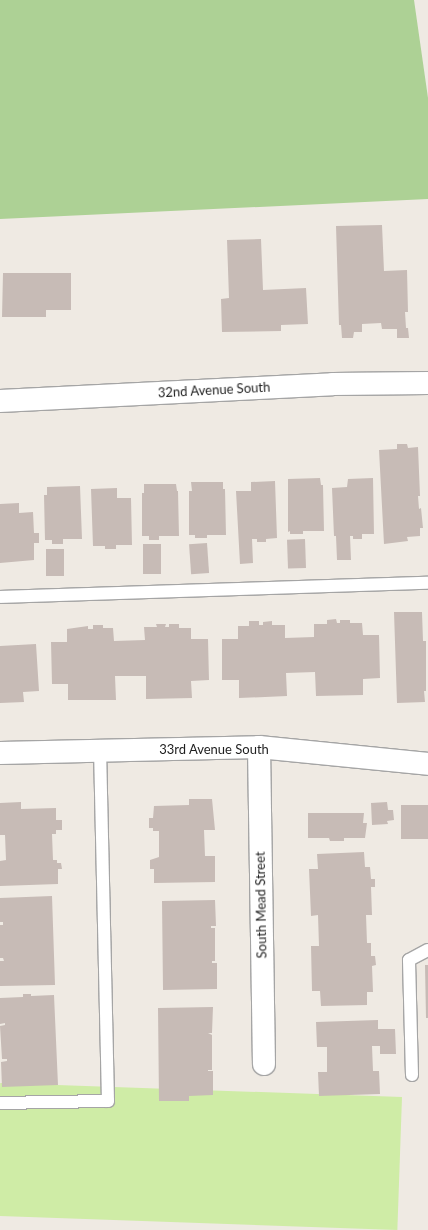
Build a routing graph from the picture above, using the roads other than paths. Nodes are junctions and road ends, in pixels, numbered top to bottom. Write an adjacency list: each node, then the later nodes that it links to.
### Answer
1 (428, 383): 2 (street, 32nd Avenue South)
2 (0, 401)
3 (428, 583): 4 (lane)
4 (0, 597)
5 (259, 747): 6 (street, 33rd Avenue South); 8 (street, 33rd Avenue South); 10 (street, South Mead Street)
6 (100, 750): 7 (street, 33rd Avenue South); 12 (lane)
7 (0, 753)
8 (428, 764)
9 (428, 950): 11 (lane)
10 (264, 1064)
11 (412, 1075)
12 (0, 1103)

